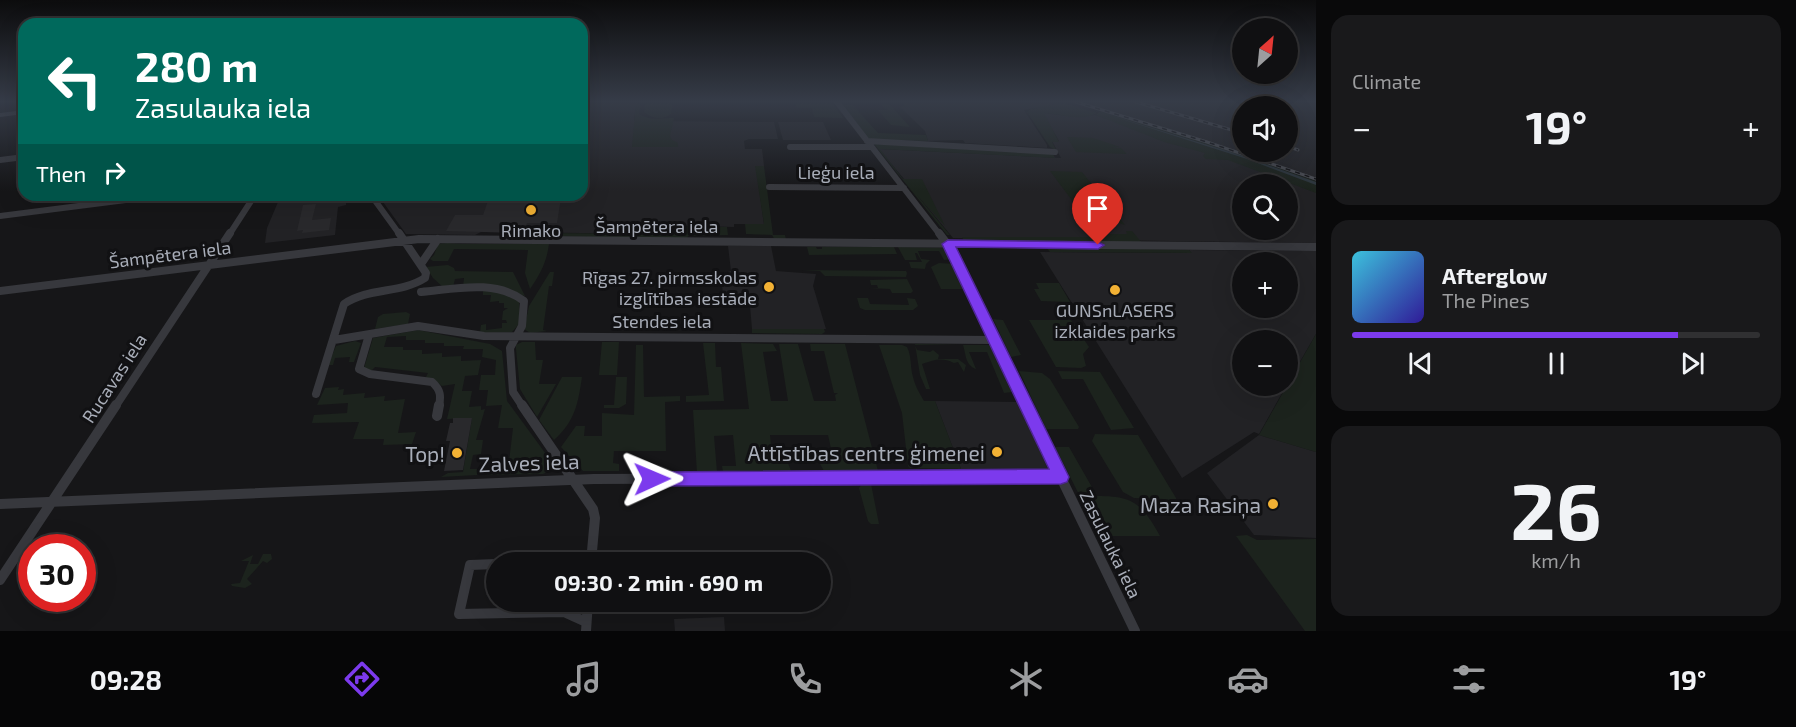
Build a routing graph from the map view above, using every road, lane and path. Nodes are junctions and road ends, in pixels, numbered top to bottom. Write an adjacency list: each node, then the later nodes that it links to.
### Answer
1 (859, 131): 2 (street, Zasulauka iela)
2 (869, 144): 3 (street); 4 (street); 8 (street, Zasulauka iela)
3 (790, 147)
4 (1055, 152)
5 (18, 158): 6 (street)
6 (0, 160)
7 (769, 187): 8 (street, Lieģu iela)
8 (903, 188): 15 (street, Zasulauka iela)
9 (118, 201): 12 (street)
10 (251, 201): 17 (street, Rucavas iela)
11 (375, 201): 14 (street)
12 (0, 216)
13 (438, 239): 14 (street, Šampētera iela); 15 (street, Šampētera iela); 18 (street)
14 (403, 240): 17 (street, Šampētera iela); 18 (street)
15 (948, 244): 16 (street, Šampētera iela); 25 (street, Zasulauka iela)
16 (1316, 247)
17 (209, 264): 19 (street, Šampētera iela); 31 (street, Rucavas iela)
18 (424, 268): 24 (street)
19 (0, 291)
20 (422, 292): 23 (street)
21 (369, 334): 22 (street, Stendes iela); 24 (street, Stendes iela); 28 (street)
22 (484, 336): 23 (street, Stendes iela); 26 (street)
23 (517, 336): 25 (street, Stendes iela); 26 (street)
24 (334, 340): 27 (street)
25 (993, 340): 29 (street, Zasulauka iela)
26 (510, 348): 30 (street)
27 (316, 394)
28 (437, 416)
29 (1061, 477): 30 (street, Zalves iela); 39 (street, Zasulauka iela)
30 (573, 480): 31 (street, Zalves iela); 33 (street)
31 (52, 501): 32 (street, Zalves iela); 35 (street, Rucavas iela)
32 (0, 504)
33 (592, 552)
34 (486, 564): 36 (street)
35 (0, 580)
36 (564, 612): 38 (street)
37 (587, 612): 38 (street)
38 (586, 627)
39 (1135, 631)

